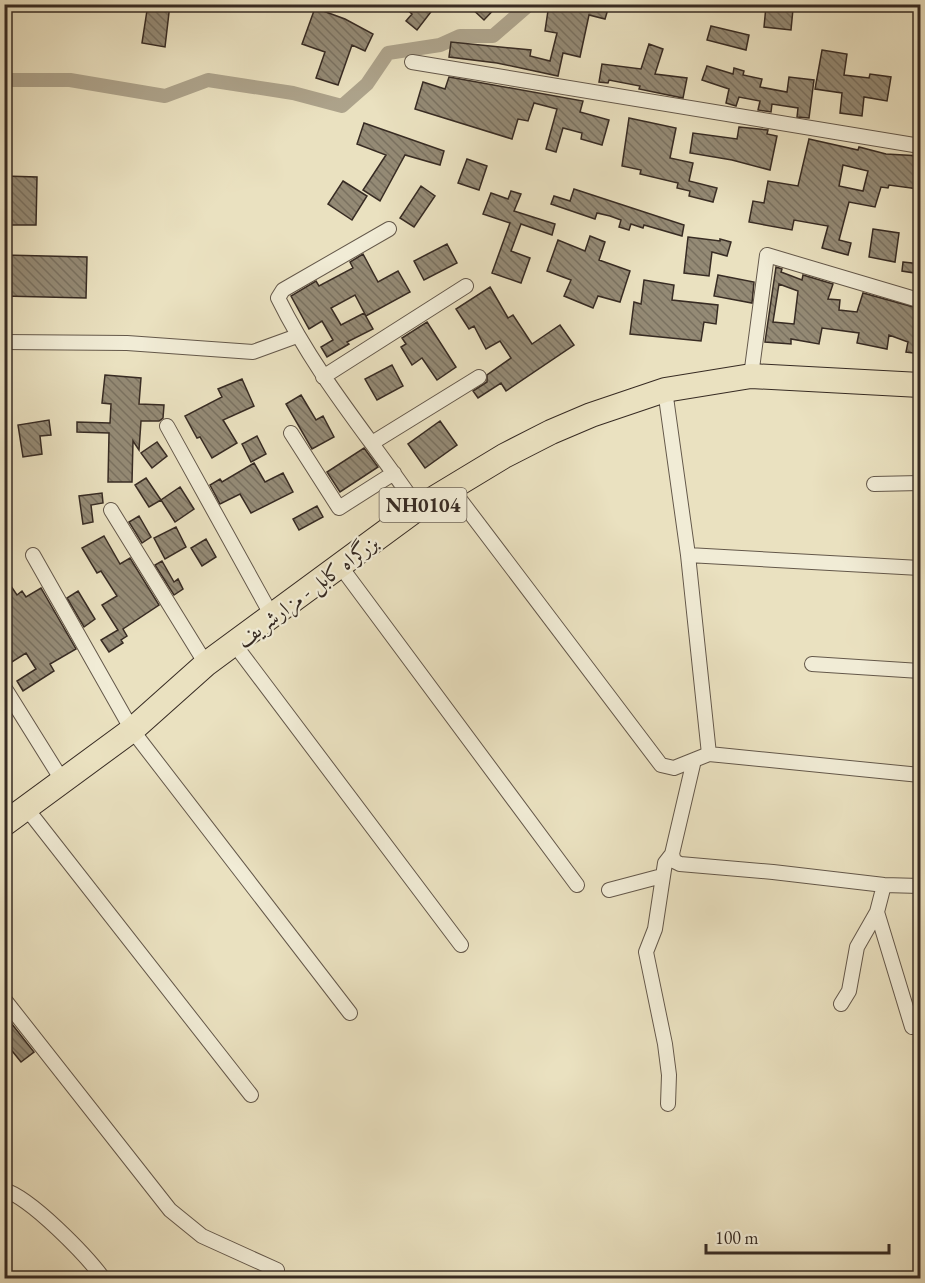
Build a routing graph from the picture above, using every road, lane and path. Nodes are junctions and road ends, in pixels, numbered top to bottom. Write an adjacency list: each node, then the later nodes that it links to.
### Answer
1 (411, 62): 2 (street)
2 (921, 146)
3 (389, 230): 6 (street)
4 (466, 286): 9 (street)
5 (915, 299): 8 (street)
6 (297, 336): 7 (street); 9 (street)
7 (4, 342)
8 (751, 376): 11 (highway, بزرگراه کابل - مزارشریف / NH0104); 12 (highway, بزرگراه کابل - مزارشریف / NH0104)
9 (323, 377): 15 (street)
10 (479, 377): 15 (street)
11 (921, 385)
12 (665, 390): 19 (highway, بزرگراه کابل - مزارشریف / NH0104); 23 (street)
13 (167, 426): 26 (street)
14 (291, 433): 16 (street)
15 (372, 443): 16 (street)
16 (394, 473): 20 (street)
17 (921, 483): 18 (street)
18 (874, 484)
19 (452, 489): 20 (highway, بزرگراه کابل - مزارشریف / NH0104); 34 (street)
20 (418, 508): 24 (highway, بزرگراه کابل - مزارشریف / NH0104)
21 (111, 510): 28 (street)
22 (33, 555): 32 (street)
23 (688, 555): 25 (street); 33 (street)
24 (341, 567): 26 (highway, بزرگراه کابل - مزارشریف / NH0104); 41 (street)
25 (921, 567)
26 (272, 616): 27 (highway, بزرگراه کابل - مزارشریف / NH0104)
27 (235, 645): 28 (highway, بزرگراه کابل - مزارشریف / NH0104); 46 (street)
28 (206, 664): 32 (highway, بزرگراه کابل - مزارشریف / NH0104)
29 (813, 664): 30 (street)
30 (921, 671)
31 (4, 687): 36 (street)
32 (132, 730): 36 (highway, بزرگراه کابل - مزارشریف / NH0104); 49 (street)
33 (709, 754): 34 (street); 35 (street)
34 (694, 760): 39 (street)
35 (921, 775)
36 (62, 780): 37 (highway, بزرگراه کابل - مزارشریف / NH0104)
37 (27, 809): 38 (highway, بزرگراه کابل - مزارشریف / NH0104); 51 (street)
38 (4, 824)
39 (672, 854): 40 (street); 42 (street)
40 (662, 876): 44 (street); 52 (street)
41 (577, 885)
42 (884, 885): 43 (street); 45 (street)
43 (921, 886)
44 (609, 890)
45 (877, 912): 48 (street); 50 (street)
46 (461, 945)
47 (4, 999): 54 (street)
48 (841, 1004)
49 (350, 1013)
50 (912, 1027)
51 (251, 1095)
52 (668, 1104)
53 (4, 1190): 55 (street)
54 (277, 1270)
55 (103, 1278)

